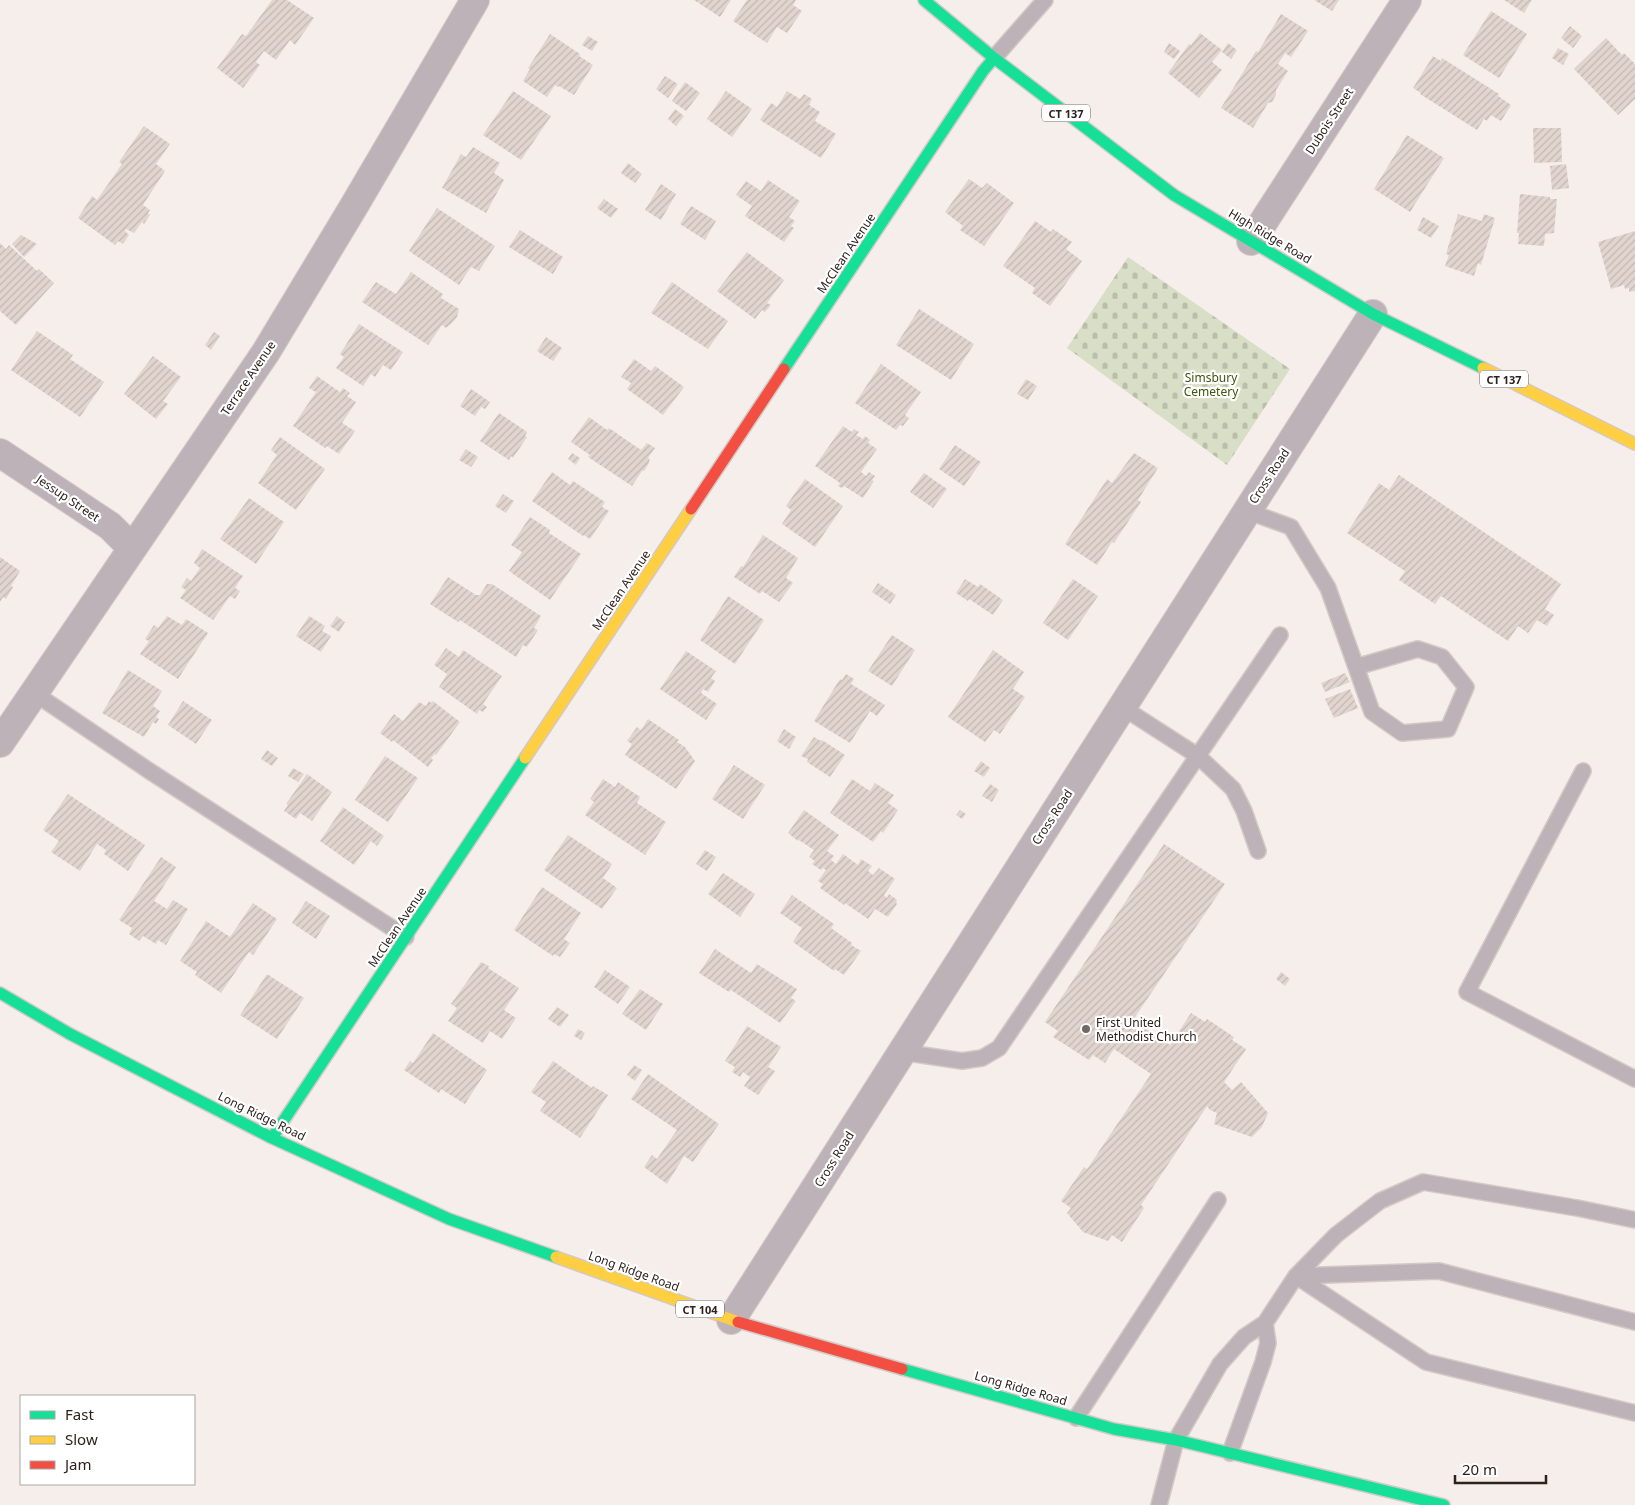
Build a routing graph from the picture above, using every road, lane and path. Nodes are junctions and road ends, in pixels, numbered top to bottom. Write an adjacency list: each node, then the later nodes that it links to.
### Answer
1 (475, 0): 11 (street, Terrace Avenue)
2 (924, 0): 5 (main road, High Ridge Road / CT 137)
3 (1045, 0): 5 (lane)
4 (1406, 0): 6 (street, Dubois Street)
5 (994, 58): 6 (main road, High Ridge Road / CT 137); 20 (main road, McClean Avenue)
6 (1251, 241): 7 (main road, High Ridge Road / CT 137)
7 (1373, 314): 8 (main road, High Ridge Road / CT 137); 10 (street, Cross Road)
8 (1635, 444)
9 (0, 453): 11 (street, Jessup Street)
10 (1247, 511): 13 (lane); 15 (street, Cross Road)
11 (132, 548): 14 (street, Terrace Avenue)
12 (1280, 635): 17 (lane)
13 (1356, 667): 13 (lane)
14 (34, 693): 16 (street, Terrace Avenue); 20 (lane)
15 (1122, 707): 17 (lane); 22 (street, Cross Road)
16 (0, 743)
17 (1198, 756): 19 (lane); 22 (lane)
18 (1583, 771): 23 (lane)
19 (1258, 851)
20 (406, 937): 24 (main road, McClean Avenue)
21 (0, 993): 24 (main road, Long Ridge Road / CT 104)
22 (902, 1052): 28 (street, Cross Road)
23 (1635, 1079)
24 (272, 1138): 28 (main road, Long Ridge Road / CT 104)
25 (1218, 1200): 32 (lane)
26 (1635, 1220): 27 (lane)
27 (1296, 1276): 29 (lane); 30 (lane); 31 (lane)
28 (731, 1320): 32 (main road, Long Ridge Road / CT 104)
29 (1635, 1322)
30 (1265, 1323): 33 (lane); 34 (lane)
31 (1635, 1413)
32 (1076, 1418): 33 (main road, Long Ridge Road / CT 104)
33 (1176, 1440): 34 (main road, Long Ridge Road / CT 104); 35 (lane)
34 (1230, 1453): 36 (main road, Long Ridge Road / CT 104)
35 (1160, 1505)
36 (1444, 1505)

